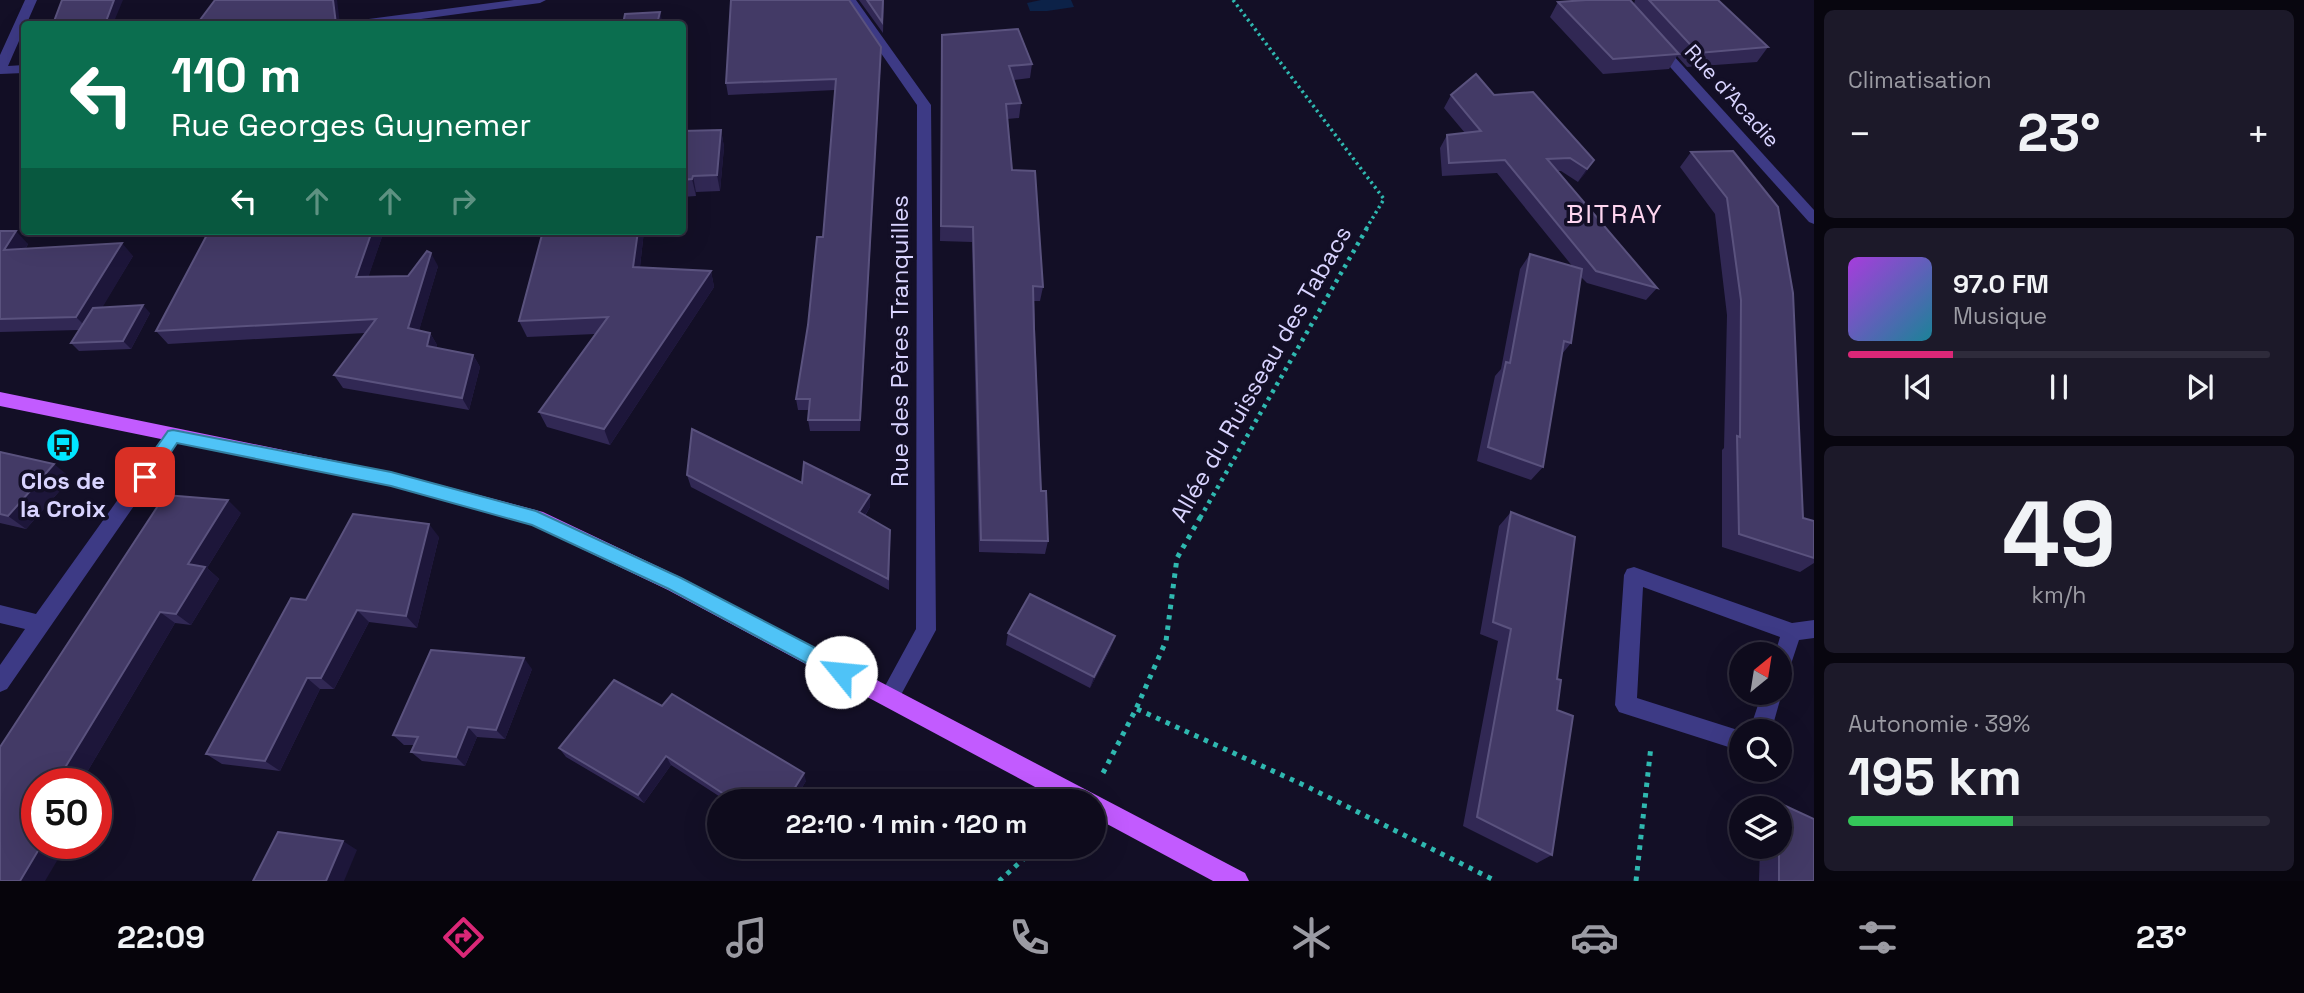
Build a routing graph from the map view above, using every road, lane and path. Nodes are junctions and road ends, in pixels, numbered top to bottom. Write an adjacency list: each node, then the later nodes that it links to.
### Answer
1 (31, 0): 5 (street)
2 (540, 0): 6 (street)
3 (850, 0): 20 (street, Rue des Pères Tranquilles)
4 (1233, 0): 21 (path, Allée du Ruisseau des Tabacs)
5 (22, 21)
6 (383, 21)
7 (21, 22): 9 (street)
8 (1651, 38): 11 (street, Rue d'Acadie)
9 (0, 69): 10 (street)
10 (21, 69)
11 (1814, 219)
12 (0, 399): 13 (main road)
13 (173, 436): 15 (street); 20 (main road)
14 (0, 614): 15 (street)
15 (40, 624): 19 (street)
16 (1814, 629): 17 (street)
17 (1792, 632): 18 (street); 22 (street)
18 (1789, 642)
19 (0, 682)
20 (888, 697): 25 (main road)
21 (1136, 709): 24 (path, Allée du Ruisseau des Tabacs); 30 (path)
22 (1654, 714): 23 (street); 31 (path)
23 (1729, 737)
24 (1100, 778)
25 (1062, 789)
26 (1106, 811): 29 (main road)
27 (1024, 859): 28 (path)
28 (999, 881)
29 (1237, 881)
30 (1496, 881)
31 (1636, 881)

